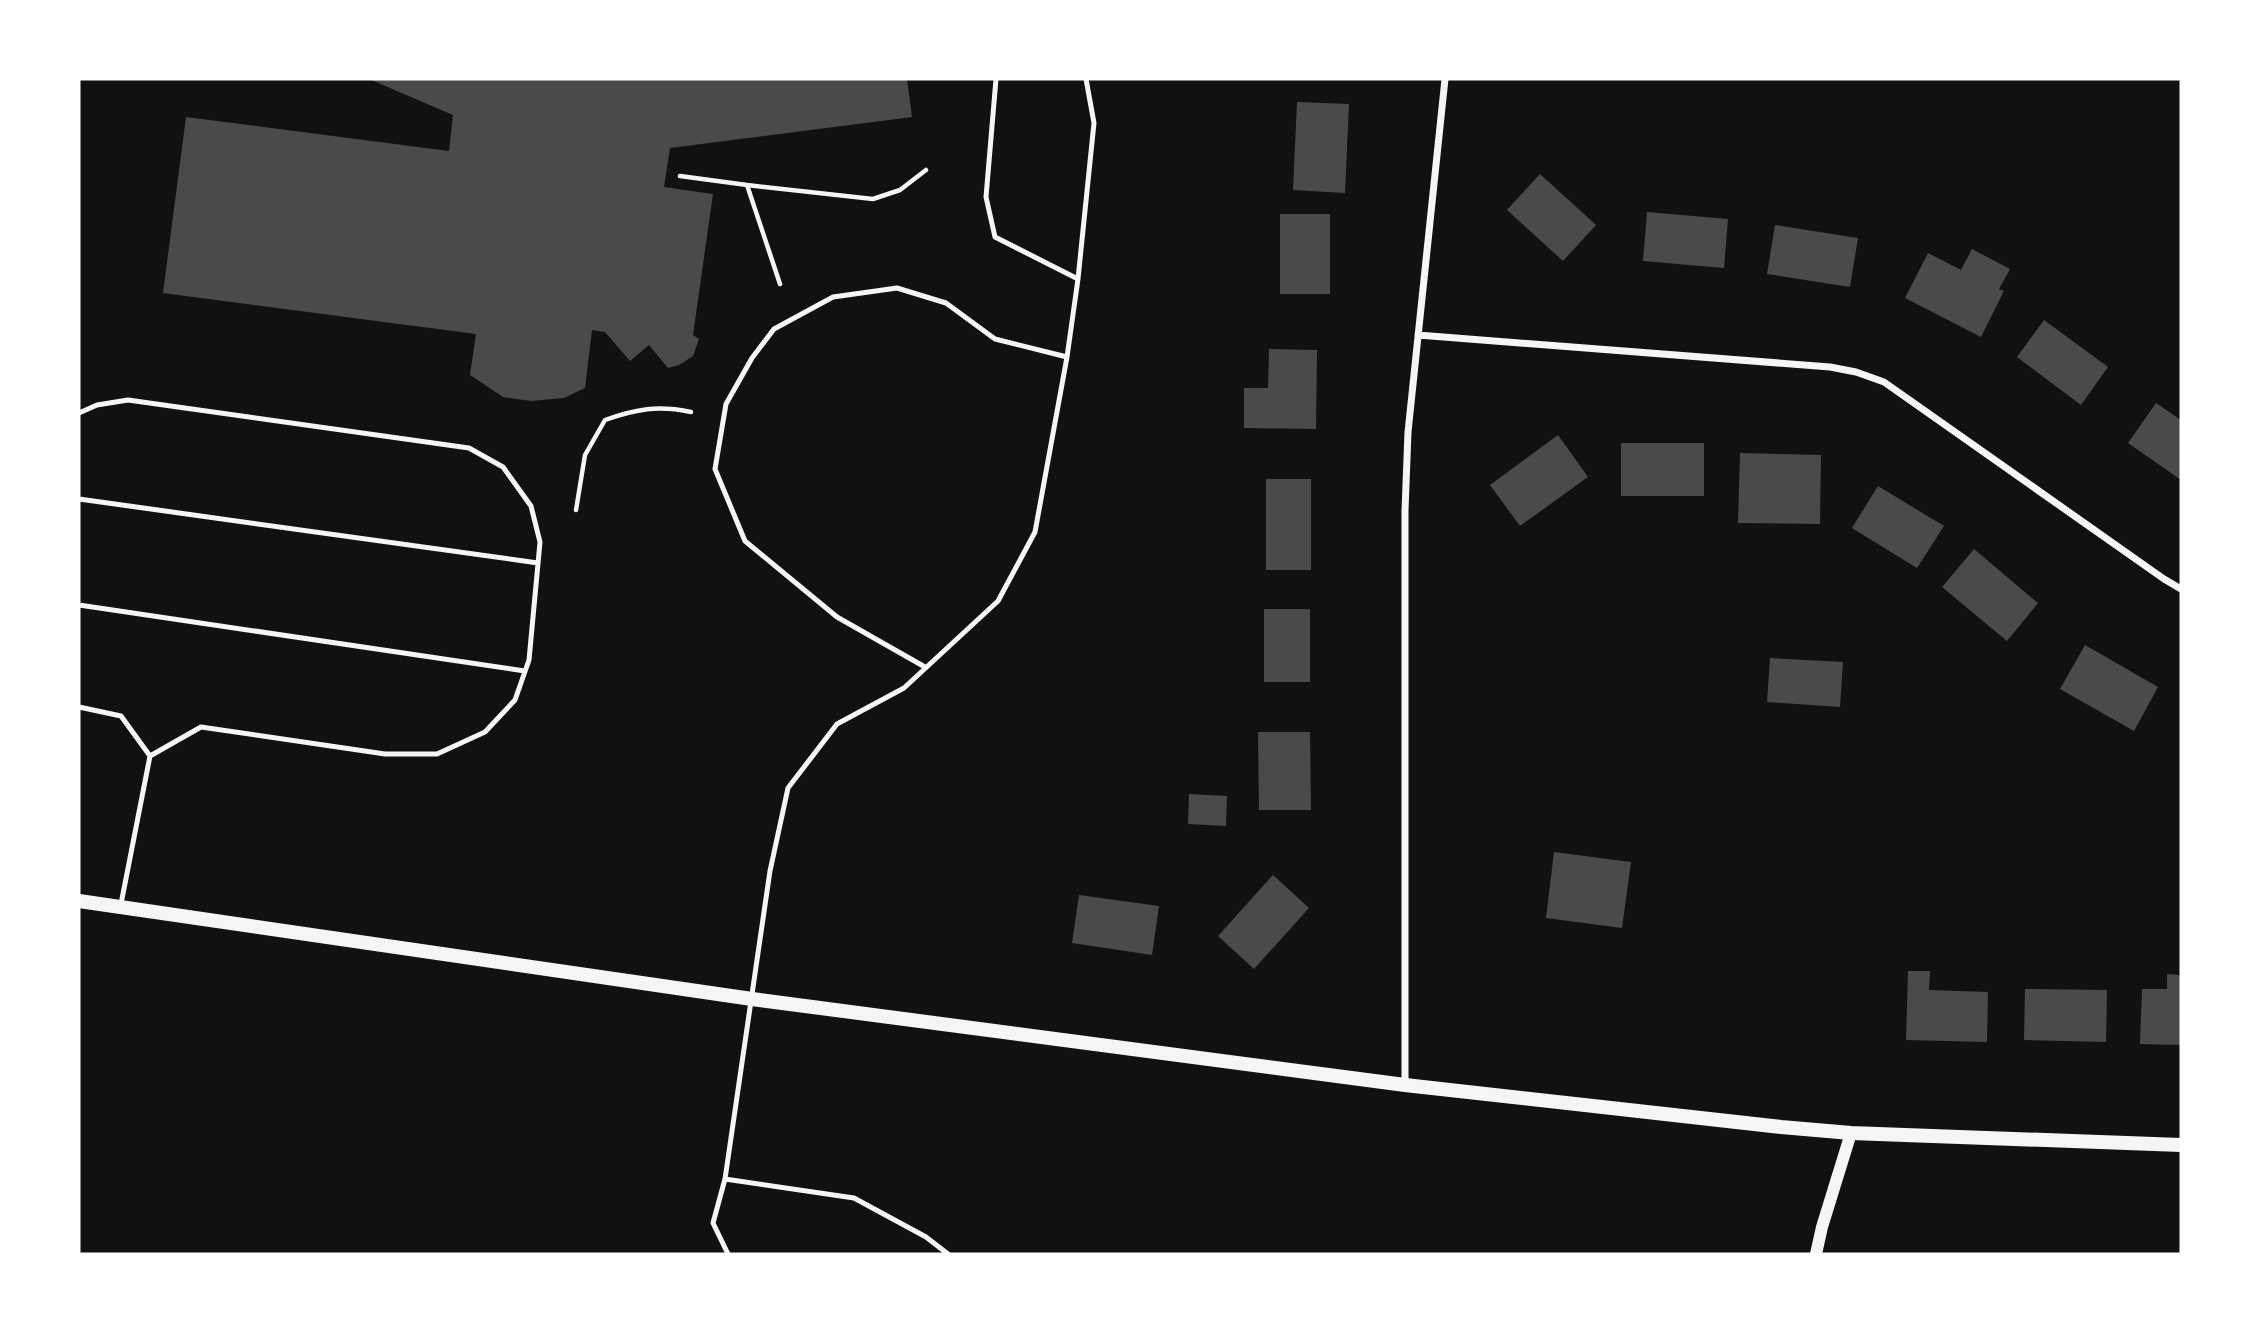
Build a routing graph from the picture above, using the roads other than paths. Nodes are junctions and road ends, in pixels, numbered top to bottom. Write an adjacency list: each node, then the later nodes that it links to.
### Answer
1 (996, 79): 4 (lane)
2 (1086, 79): 4 (lane)
3 (1445, 79): 5 (street)
4 (1078, 279): 6 (lane)
5 (1418, 335): 10 (street); 19 (street)
6 (1067, 357): 12 (lane); 12 (lane)
7 (79, 413): 9 (lane)
8 (79, 499): 9 (lane)
9 (538, 563): 13 (lane)
10 (2181, 589)
11 (79, 605): 13 (lane)
12 (925, 667): 18 (lane)
13 (525, 671): 15 (lane)
14 (79, 707): 15 (lane)
15 (150, 756): 17 (lane)
16 (79, 901): 17 (main road)
17 (120, 907): 18 (main road)
18 (752, 999): 19 (main road); 22 (lane)
19 (1405, 1085): 20 (main road)
20 (1851, 1133): 21 (main road); 25 (street)
21 (2181, 1145)
22 (725, 1179): 23 (lane); 24 (lane)
23 (727, 1254)
24 (948, 1254)
25 (1816, 1254)

